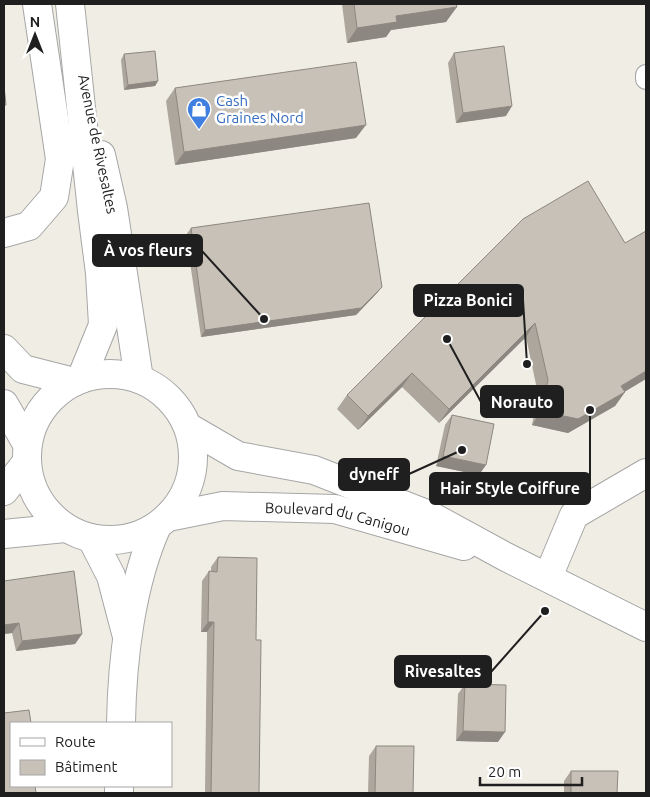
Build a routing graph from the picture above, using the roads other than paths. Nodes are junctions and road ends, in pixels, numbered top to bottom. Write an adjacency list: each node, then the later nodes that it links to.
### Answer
1 (37, 4): 3 (street)
2 (72, 16): 5 (street, Avenue de Rivesaltes); 6 (street, Avenue de Rivesaltes)
3 (16, 229)
4 (4, 349): 6 (street)
5 (139, 379): 6 (street); 8 (street)
6 (78, 380): 9 (street)
7 (4, 404): 9 (street)
8 (188, 427): 12 (street); 16 (street, Boulevard du Canigou)
9 (27, 453): 11 (street); 13 (street)
10 (646, 473): 17 (street)
11 (4, 491)
12 (162, 521): 15 (street); 16 (street, Boulevard du Canigou); 19 (street)
13 (65, 528): 14 (street); 15 (street)
14 (4, 534)
15 (92, 538): 19 (street)
16 (506, 557): 17 (street, Boulevard du Canigou)
17 (548, 577): 18 (street, Boulevard du Canigou)
18 (646, 627)
19 (127, 639): 20 (street)
20 (121, 722)

